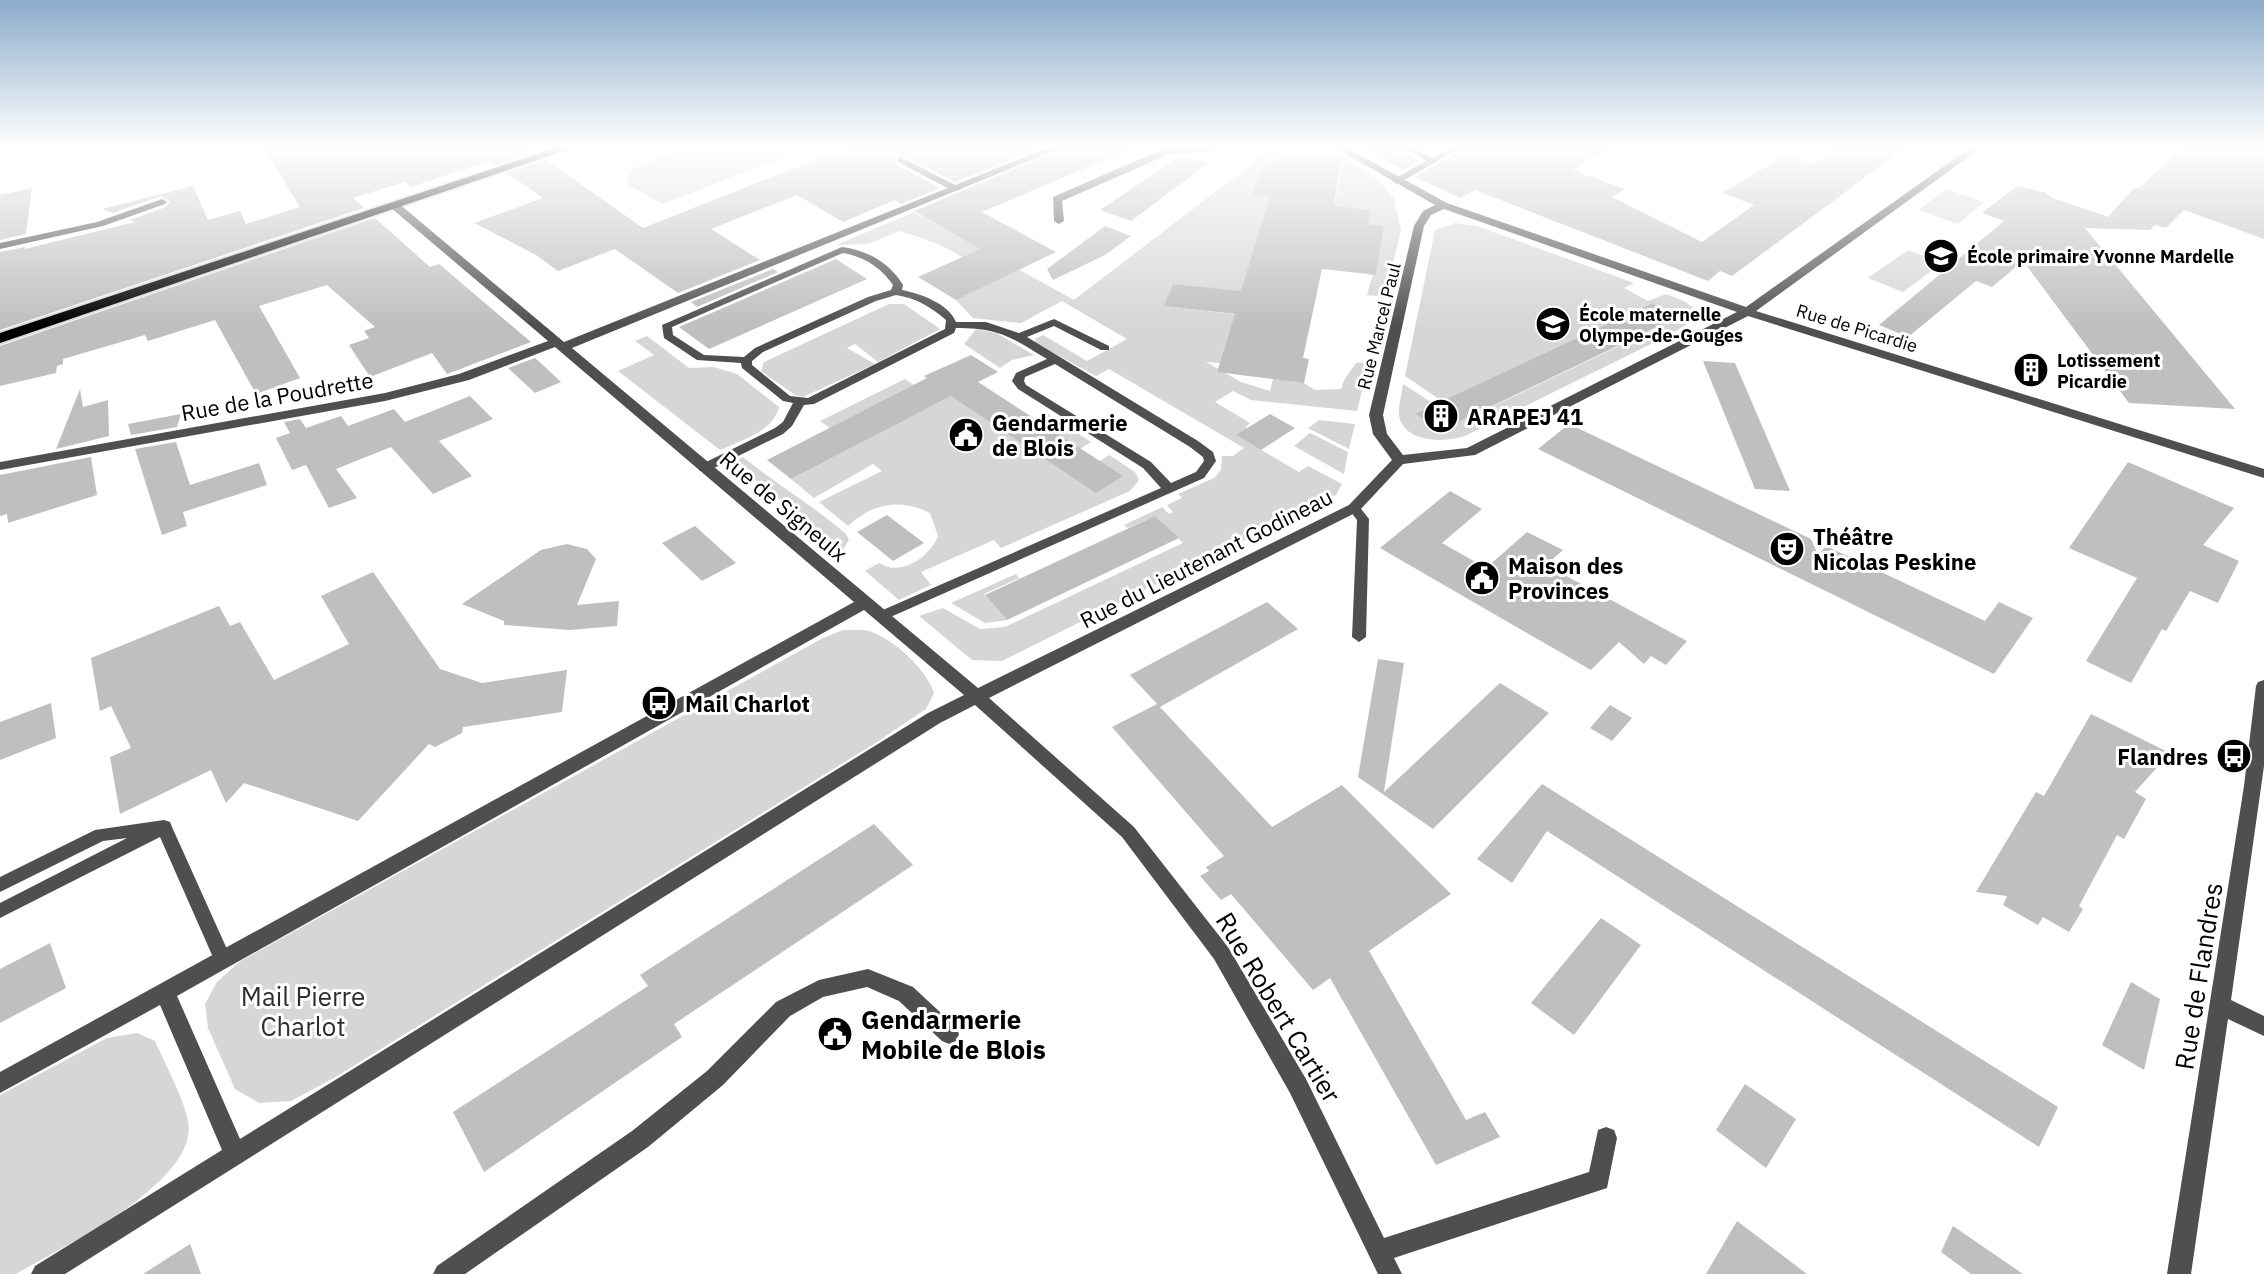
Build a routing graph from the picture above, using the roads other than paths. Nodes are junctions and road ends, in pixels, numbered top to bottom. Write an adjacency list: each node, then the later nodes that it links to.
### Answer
1 (149, 206): 10 (lane)
2 (390, 206): 15 (main road)
3 (396, 206): 16 (street, Rue de Signeulx)
4 (908, 206): 16 (street)
5 (1058, 206): 9 (street)
6 (1440, 206): 21 (street, Rue Marcel Paul)
7 (1447, 206): 12 (street, Rue de Picardie)
8 (1894, 206): 12 (street)
9 (1059, 221)
10 (0, 246)
11 (896, 292): 13 (lane); 18 (lane); 18 (lane)
12 (1747, 312): 21 (street); 24 (street, Rue de Picardie)
13 (952, 325): 14 (lane); 20 (lane)
14 (1018, 337): 17 (lane); 19 (lane)
15 (0, 338)
16 (558, 345): 22 (street, Rue de la Poudrette); 23 (street, Rue de Signeulx)
17 (1105, 348)
18 (747, 360): 20 (lane)
19 (1055, 360): 25 (lane); 25 (lane)
20 (799, 403): 23 (lane)
21 (1399, 460): 26 (street, Rue du Lieutenant Godineau)
22 (0, 466)
23 (704, 468): 27 (street, Rue de Signeulx)
24 (2264, 474)
25 (1169, 489): 28 (lane)
26 (1354, 508): 29 (lane); 31 (street, Rue du Lieutenant Godineau)
27 (865, 603): 28 (street, Rue de Signeulx); 36 (street)
28 (881, 616): 31 (street, Rue de Signeulx)
29 (1359, 637)
30 (2264, 686): 32 (street, Rue de Flandres)
31 (977, 698): 43 (street); 44 (street, Rue Robert Cartier)
32 (2258, 788): 38 (street, Rue de Flandres)
33 (164, 827): 34 (lane); 35 (lane); 36 (lane)
34 (0, 885)
35 (0, 911)
36 (222, 958): 37 (street)
37 (164, 990): 41 (street); 43 (street)
38 (2220, 1005): 39 (street); 48 (street, Rue de Flandres)
39 (2264, 1026)
40 (949, 1034): 46 (street)
41 (0, 1083)
42 (1606, 1138): 44 (street)
43 (235, 1154): 45 (street)
44 (1379, 1251): 47 (street, Rue Robert Cartier)
45 (43, 1274)
46 (445, 1274)
47 (1390, 1274)
48 (2179, 1274)

